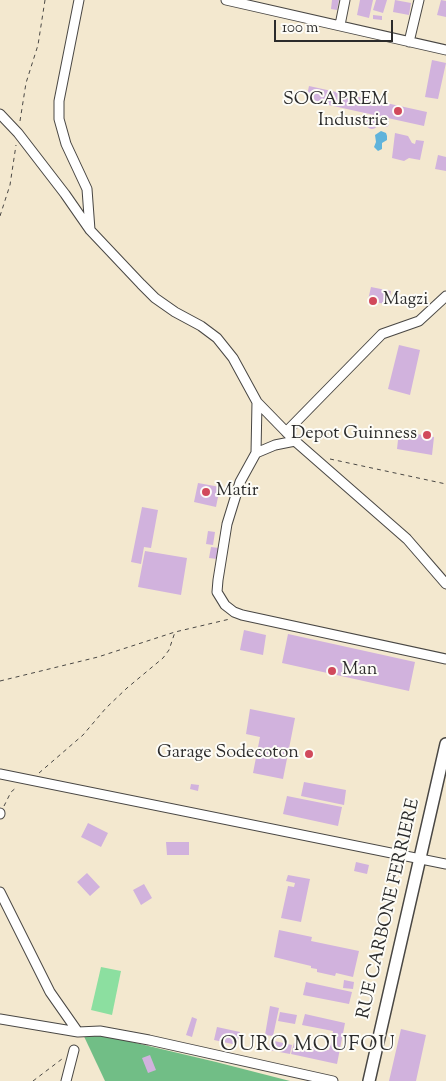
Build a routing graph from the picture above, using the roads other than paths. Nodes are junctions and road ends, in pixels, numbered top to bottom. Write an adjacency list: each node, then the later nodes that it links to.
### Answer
1 (79, 0): 9 (street)
2 (226, 0): 5 (street)
3 (345, 0): 5 (street)
4 (419, 0): 6 (street)
5 (340, 25): 6 (street)
6 (409, 42): 7 (street)
7 (446, 50)
8 (0, 114): 9 (street)
9 (90, 230): 11 (street)
10 (446, 296): 12 (street)
11 (257, 402): 12 (street); 14 (street)
12 (286, 432): 13 (street)
13 (295, 441): 14 (street); 15 (street)
14 (256, 453): 16 (street)
15 (446, 584)
16 (446, 659)
17 (446, 744): 19 (street, RUE CARBONE FERRIERE)
18 (0, 774): 19 (street)
19 (420, 858): 20 (street); 27 (street, RUE CARBONE FERRIERE)
20 (446, 864)
21 (0, 892): 23 (street)
22 (0, 1019): 23 (street)
23 (78, 1032): 26 (street)
24 (74, 1050): 25 (street)
25 (66, 1081)
26 (333, 1081)
27 (369, 1081)

